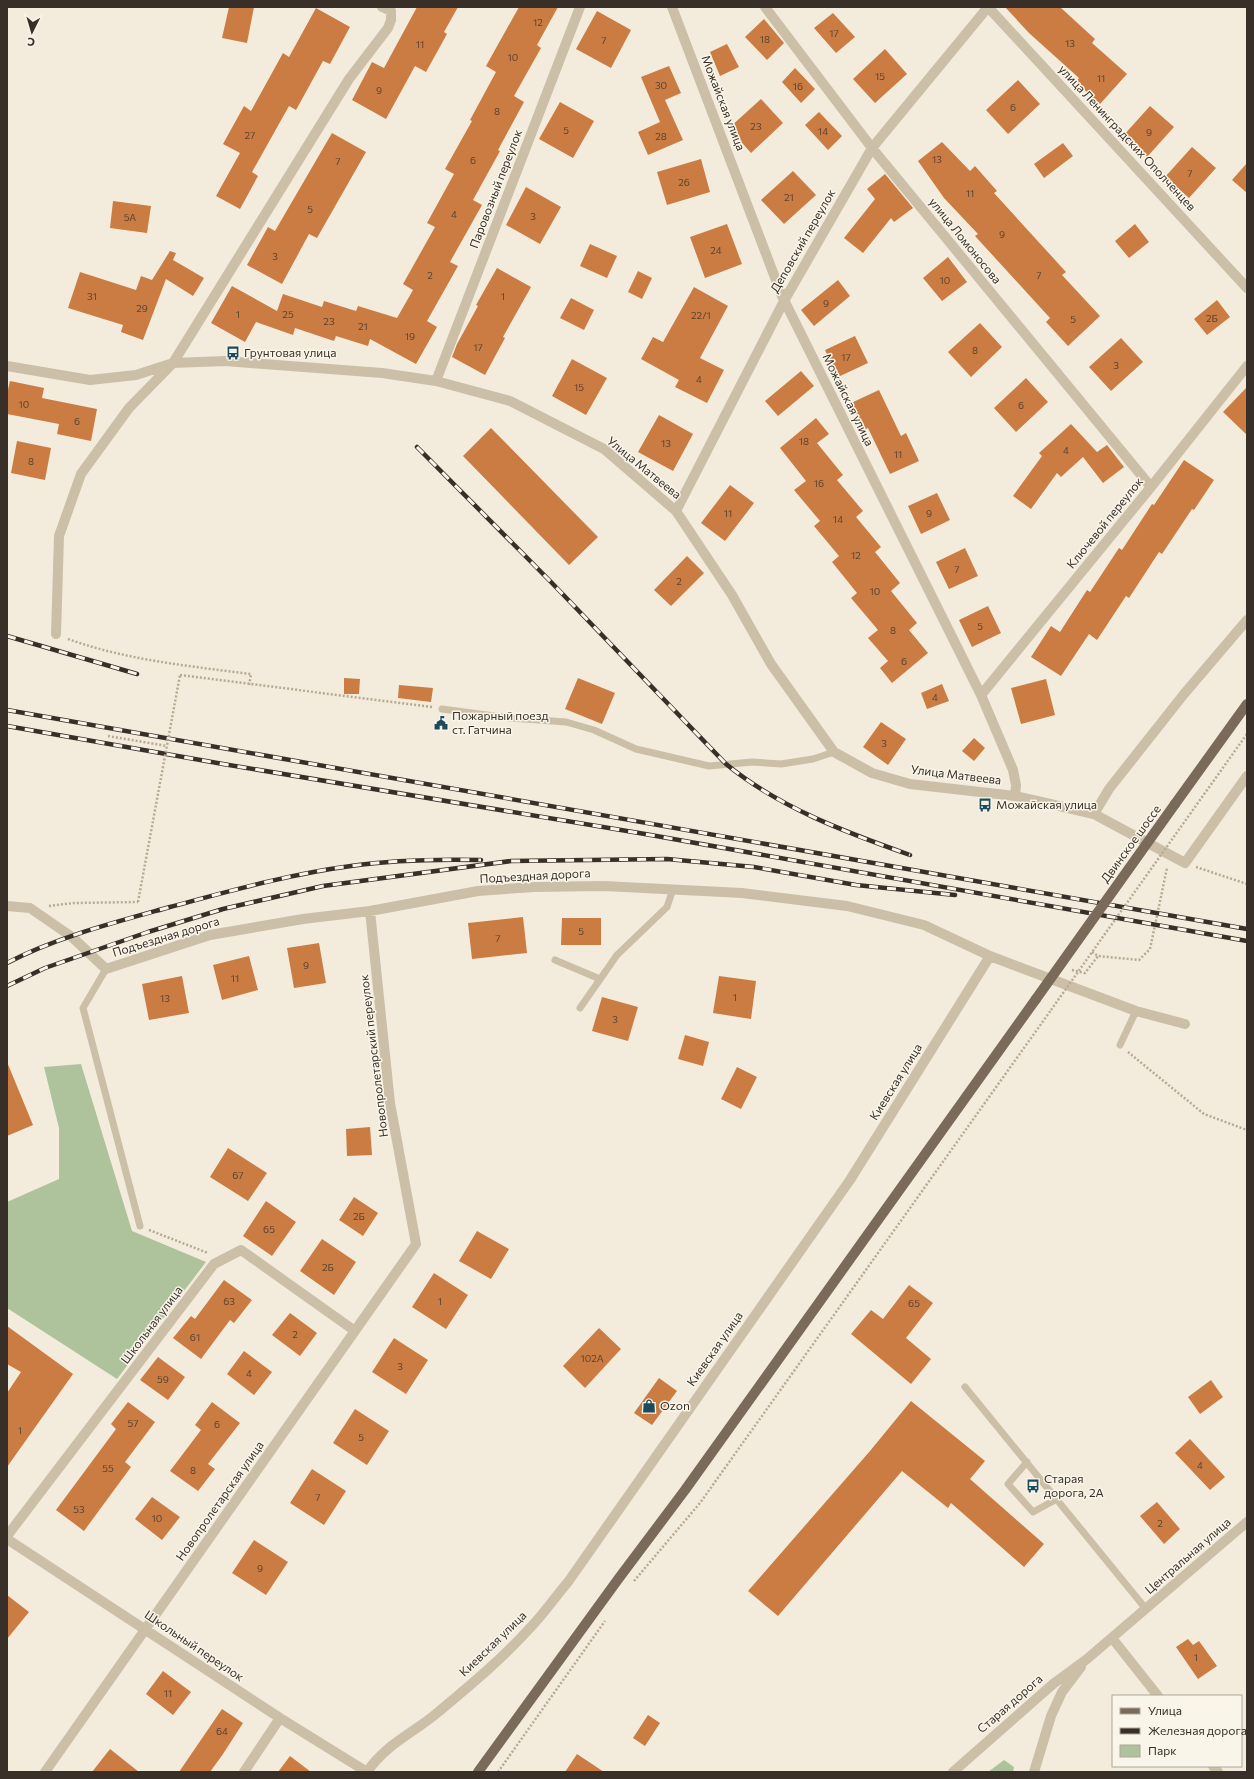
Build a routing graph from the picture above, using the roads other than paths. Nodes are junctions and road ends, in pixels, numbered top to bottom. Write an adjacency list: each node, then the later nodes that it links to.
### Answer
1 (382, 7): 9 (street)
2 (580, 7): 12 (street, Паровозный переулок)
3 (672, 7): 8 (street, Можайская улица)
4 (765, 7): 6 (street, улица Ломоносова)
5 (988, 7): 6 (street, Деповский переулок); 7 (street, улица Ленинградских Ополченцев)
6 (872, 148): 8 (street, Деповский переулок); 13 (street, улица Ломоносова)
7 (1247, 288)
8 (784, 301): 14 (street, Деповский переулок); 17 (street, Можайская улица)
9 (173, 363): 10 (street, Улица Матвеева); 12 (street, Улица Матвеева); 16 (street)
10 (7, 366)
11 (1247, 366): 13 (street, Ключевой переулок)
12 (436, 381): 14 (street, Улица Матвеева)
13 (1151, 487): 17 (street, Ключевой переулок)
14 (676, 511): 20 (street, Улица Матвеева)
15 (1247, 620): 23 (street)
16 (56, 634)
17 (981, 695): 22 (street, Можайская улица)
18 (1247, 704): 53 (main road, Двинское шоссе, bridge)
19 (442, 709): 20 (lane)
20 (834, 752): 22 (street, Улица Матвеева)
21 (1247, 776): 23 (street, Улица Матвеева)
22 (1014, 796): 23 (street, Улица Матвеева)
23 (1094, 814)
24 (673, 889): 26 (street, Подъездная дорога); 27 (street, Подъездная дорога); 30 (lane)
25 (7, 906): 29 (street, Подъездная дорога)
26 (370, 911): 29 (street, Подъездная дорога); 36 (street, Новопролетарский переулок)
27 (990, 956): 32 (street, Подъездная дорога); 52 (street, Киевская улица)
28 (555, 960): 30 (lane)
29 (106, 969): 35 (lane)
30 (600, 979): 31 (lane)
31 (580, 1008)
32 (1136, 1011): 33 (street, Подъездная дорога); 34 (lane)
33 (1185, 1024)
34 (1120, 1045)
35 (140, 1226)
36 (416, 1244): 37 (street, Новопролетарская улица)
37 (355, 1331): 42 (street, Школьная улица); 45 (street, Новопролетарская улица)
38 (965, 1387): 39 (lane)
39 (1026, 1462): 40 (lane); 40 (lane)
40 (1057, 1499): 44 (lane)
41 (1247, 1522): 44 (street, Центральная улица)
42 (7, 1536)
43 (7, 1539): 45 (street, Школьный переулок)
44 (1146, 1609): 46 (street, Старая дорога)
45 (146, 1630): 49 (street, Школьный переулок); 50 (street, Новопролетарская улица)
46 (1112, 1638): 47 (street, Старая дорога); 48 (street)
47 (1087, 1659): 54 (street, Старая дорога); 55 (street, Старая дорога)
48 (1157, 1695)
49 (280, 1718): 51 (street); 52 (street, Школьный переулок)
50 (45, 1772)
51 (244, 1772)
52 (367, 1772)
53 (478, 1772)
54 (953, 1772)
55 (1034, 1772)

